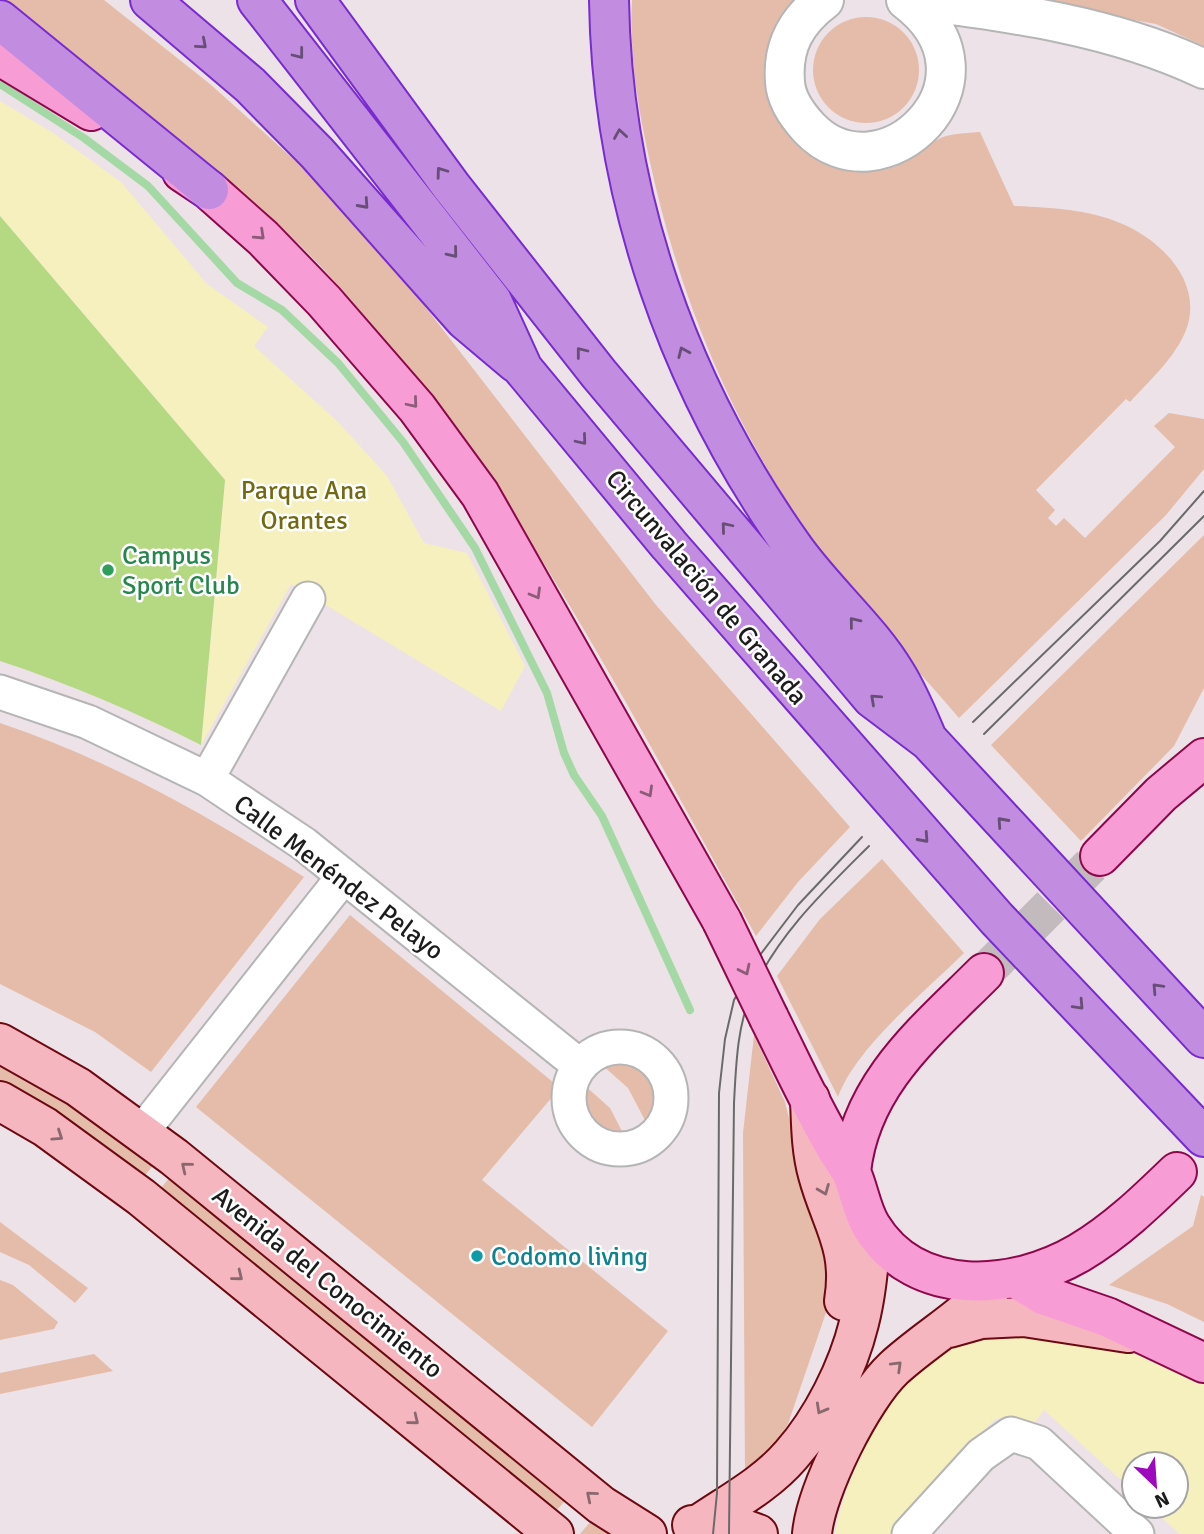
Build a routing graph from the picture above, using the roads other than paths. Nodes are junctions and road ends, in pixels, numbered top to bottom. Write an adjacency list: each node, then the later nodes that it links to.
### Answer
1 (150, 0): 14 (highway, one-way to 14)
2 (257, 0): 14 (highway, Circunvalación de Granada, one-way to 14)
3 (315, 0): 17 (highway, Circunvalación de Granada, one-way to 3)
4 (609, 0): 17 (highway, one-way to 4)
5 (824, 0): 10 (street)
6 (906, 0): 10 (street)
7 (912, 0): 8 (street)
8 (1026, 18): 10 (street); 12 (street)
9 (0, 20): 13 (highway)
10 (944, 53)
11 (0, 56): 13 (main road)
12 (1204, 69)
13 (209, 190): 26 (main road, one-way to 26, bridge)
14 (523, 369): 29 (highway, Circunvalación de Granada, one-way to 29)
15 (308, 599): 19 (street)
16 (0, 692): 19 (street, Calle Menéndez Pelayo)
17 (929, 741): 23 (highway, Circunvalación de Granada, one-way to 17)
18 (1201, 756): 20 (main road)
19 (207, 779): 21 (street, Calle Menéndez Pelayo)
20 (1100, 856)
21 (344, 876): 25 (street, Calle Menéndez Pelayo); 28 (street)
22 (984, 974): 30 (main road)
23 (1204, 1038)
24 (0, 1043): 28 (main road, Avenida del Conocimiento)
25 (580, 1066)
26 (810, 1099): 30 (main road); 37 (main road, one-way to 37)
27 (0, 1101): 39 (main road, Avenida del Conocimiento, one-way to 39)
28 (141, 1133): 40 (main road, Avenida del Conocimiento, one-way to 28)
29 (1204, 1137)
30 (851, 1172): 32 (main road)
31 (1177, 1172): 33 (main road)
32 (872, 1228): 33 (main road); 37 (main road)
33 (1005, 1280): 34 (main road); 35 (main road)
34 (937, 1331): 35 (main road); 43 (main road, one-way to 34)
35 (1145, 1334): 36 (main road)
36 (1204, 1363)
37 (842, 1370): 38 (main road, one-way to 38)
38 (701, 1523): 41 (main road); 42 (main road)
39 (554, 1534)
40 (647, 1534)
41 (663, 1534)
42 (758, 1534)
43 (812, 1534)
44 (909, 1534): 45 (street)
45 (1137, 1534)

